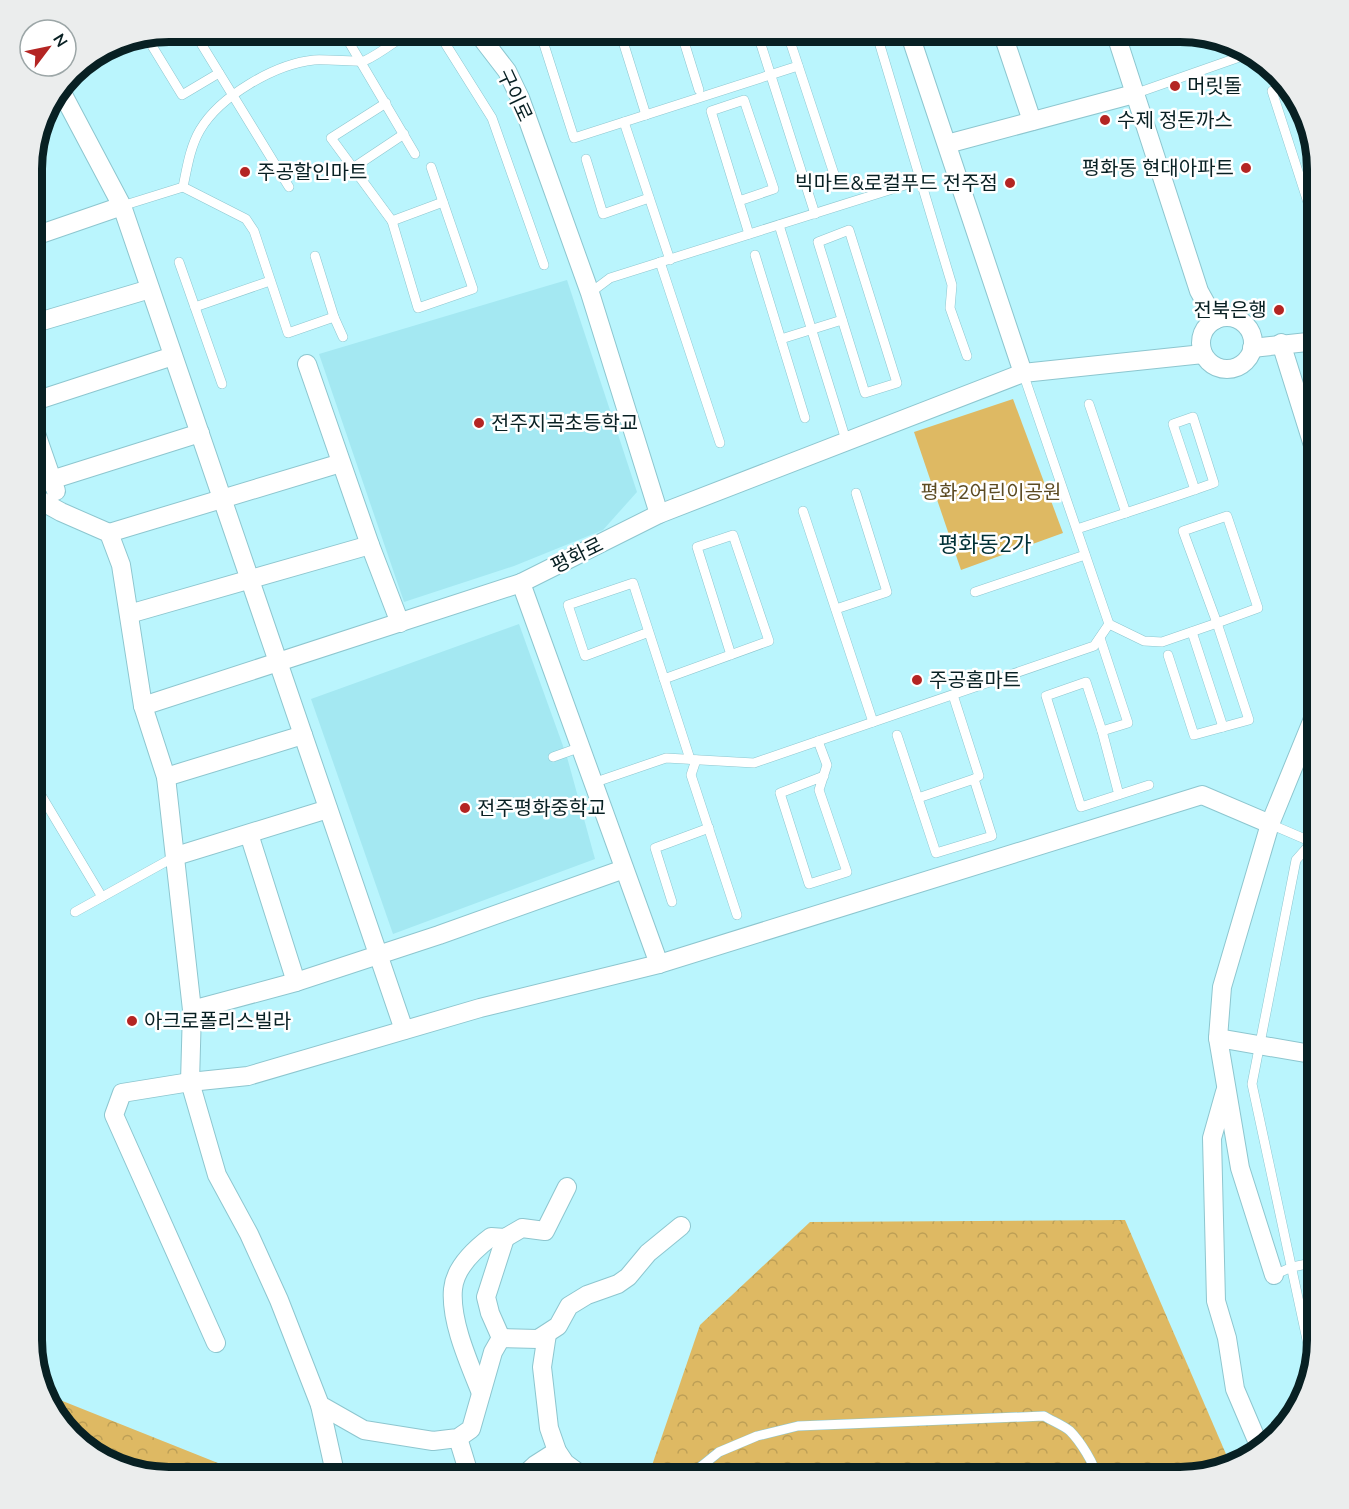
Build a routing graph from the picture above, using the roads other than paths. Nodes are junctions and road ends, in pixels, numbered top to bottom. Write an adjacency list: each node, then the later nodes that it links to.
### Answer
1 (200, 42): 19 (lane)
2 (349, 42): 17 (lane)
3 (394, 42): 17 (lane)
4 (444, 42): 54 (lane)
5 (485, 42): 57 (street, 구이로)
6 (543, 42): 29 (lane)
7 (623, 42): 27 (lane)
8 (684, 42): 22 (lane)
9 (760, 42): 20 (lane)
10 (790, 42): 18 (lane)
11 (879, 42): 36 (lane)
12 (912, 42): 31 (street)
13 (1005, 42): 28 (street)
14 (1118, 42): 23 (street)
15 (150, 43): 19 (lane)
16 (1240, 57): 23 (lane)
17 (362, 62): 24 (lane); 26 (lane)
18 (798, 66): 20 (lane); 37 (lane)
19 (219, 72): 24 (lane)
20 (770, 75): 27 (lane); 45 (lane)
21 (1279, 89): 40 (lane)
22 (699, 90)
23 (1134, 94): 28 (street); 61 (street)
24 (234, 95): 38 (lane); 39 (lane)
25 (64, 97): 44 (street)
26 (386, 103): 30 (lane); 35 (lane)
27 (646, 115): 29 (lane)
28 (1032, 121): 31 (street)
29 (624, 122): 41 (lane)
30 (404, 134): 32 (lane); 35 (lane)
31 (947, 144): 73 (street)
32 (416, 154)
33 (586, 159): 41 (lane)
34 (431, 167): 43 (lane)
35 (353, 168): 46 (lane)
36 (921, 180): 45 (lane); 71 (lane)
37 (838, 186)
38 (183, 187): 44 (lane); 55 (lane)
39 (289, 187)
40 (1307, 190)
41 (649, 198): 52 (lane)
42 (739, 201): 42 (lane); 49 (lane)
43 (443, 202): 46 (lane); 46 (lane)
44 (122, 206): 48 (street); 56 (street)
45 (815, 214): 47 (lane)
46 (392, 220)
47 (779, 225): 49 (lane); 63 (lane)
48 (42, 234)
49 (749, 234): 52 (lane)
50 (755, 255): 65 (lane)
51 (315, 256): 59 (lane)
52 (665, 261): 57 (lane); 81 (lane)
53 (179, 262): 58 (lane)
54 (544, 265)
55 (270, 281): 58 (lane); 59 (lane)
56 (150, 289): 62 (street); 70 (street)
57 (590, 293): 93 (street)
58 (195, 307): 74 (lane)
59 (334, 317): 64 (lane)
60 (842, 320): 60 (lane); 63 (lane)
61 (1215, 320): 68 (street); 69 (street)
62 (42, 321)
63 (811, 330): 65 (lane); 80 (lane)
64 (343, 337)
65 (781, 339): 77 (lane)
66 (1307, 342): 67 (street)
67 (1281, 344): 68 (street); 78 (street)
68 (1252, 348): 69 (street)
69 (1203, 354): 73 (street, 평화로)
70 (173, 356): 75 (street); 79 (street)
71 (967, 356)
72 (307, 364): 83 (street)
73 (1023, 373): 80 (street, 평화로); 94 (lane)
74 (222, 384)
75 (42, 399)
76 (1089, 404): 92 (lane)
77 (805, 418)
78 (1307, 426)
79 (200, 433): 84 (street); 88 (street)
80 (846, 441): 93 (street, 평화로)
81 (720, 443)
82 (42, 450): 84 (street)
83 (341, 463): 88 (street); 96 (street)
84 (53, 480): 85 (street); 91 (street)
85 (42, 483)
86 (1195, 490): 86 (lane); 92 (lane)
87 (856, 493): 101 (lane)
88 (222, 498): 95 (street); 98 (street)
89 (42, 502): 91 (street)
90 (803, 511): 101 (lane)
91 (61, 512): 95 (street)
92 (1126, 513): 94 (lane)
93 (659, 514): 99 (street, 평화로)
94 (1077, 529): 97 (lane)
95 (109, 533): 102 (street)
96 (370, 544): 98 (street); 103 (street)
97 (1085, 555): 100 (lane); 105 (lane)
98 (250, 580): 102 (street); 111 (street)
99 (521, 583): 103 (street, 평화로); 122 (street)
100 (975, 592)
101 (836, 609): 115 (lane)
102 (129, 614): 114 (street)
103 (400, 623): 111 (street, 평화로)
104 (1218, 623): 104 (lane); 107 (lane); 116 (lane)
105 (1109, 624): 107 (lane); 108 (lane)
106 (649, 632): 106 (lane); 112 (lane)
107 (1192, 632): 116 (lane)
108 (1100, 638): 113 (lane); 117 (lane)
109 (731, 655): 109 (lane); 112 (lane)
110 (1168, 655): 116 (lane)
111 (278, 661): 114 (street, 평화로); 119 (street)
112 (664, 679): 124 (lane)
113 (953, 695): 115 (lane); 127 (lane)
114 (143, 706): 125 (street)
115 (873, 722): 121 (lane)
116 (1223, 727)
117 (1102, 731): 130 (lane); 130 (lane)
118 (1307, 734): 134 (street)
119 (303, 735): 125 (street); 133 (street)
120 (897, 735): 132 (lane)
121 (819, 741): 124 (lane); 126 (lane)
122 (581, 747): 123 (lane); 128 (street)
123 (552, 757)
124 (693, 760): 128 (lane); 135 (lane)
125 (166, 777): 139 (street)
126 (824, 777): 126 (lane)
127 (974, 779): 132 (lane); 132 (lane)
128 (593, 783): 140 (street)
129 (1149, 785): 130 (lane)
130 (1119, 795)
131 (42, 797): 141 (lane)
132 (918, 798)
133 (328, 809): 136 (street); 145 (street)
134 (1270, 825): 137 (lane); 146 (street); 150 (street)
135 (709, 828): 142 (lane); 144 (lane)
136 (249, 834): 139 (street); 147 (street)
137 (1307, 840)
138 (1307, 848): 151 (lane)
139 (176, 856): 141 (lane); 148 (street)
140 (624, 869): 145 (street); 146 (street)
141 (102, 897): 143 (lane)
142 (672, 902)
143 (75, 912)
144 (737, 915)
145 (378, 955): 147 (street); 149 (street)
146 (659, 964): 149 (street)
147 (296, 982): 148 (street)
148 (192, 1010): 153 (street)
149 (404, 1030): 153 (street)
150 (1218, 1038): 151 (street); 154 (street)
151 (1261, 1045): 152 (street); 159 (lane)
152 (1307, 1053)
153 (190, 1082): 164 (street); 166 (street)
154 (1227, 1088): 160 (street); 168 (street)
155 (567, 1187): 157 (street)
156 (681, 1226): 161 (street)
157 (506, 1238): 162 (street); 165 (street)
158 (1307, 1264): 159 (lane)
159 (1292, 1267): 160 (lane); 163 (lane)
160 (1274, 1275)
161 (547, 1334): 162 (street); 169 (street)
162 (501, 1338): 165 (street)
163 (1307, 1339)
164 (216, 1343)
165 (482, 1393): 167 (street)
166 (320, 1405): 167 (street); 170 (street)
167 (458, 1438): 171 (street)
168 (1257, 1441)
169 (557, 1451): 172 (street); 173 (street)
170 (334, 1467)
171 (467, 1467)
172 (533, 1467)
173 (570, 1467)
174 (701, 1467): 175 (lane)
175 (1094, 1467)

